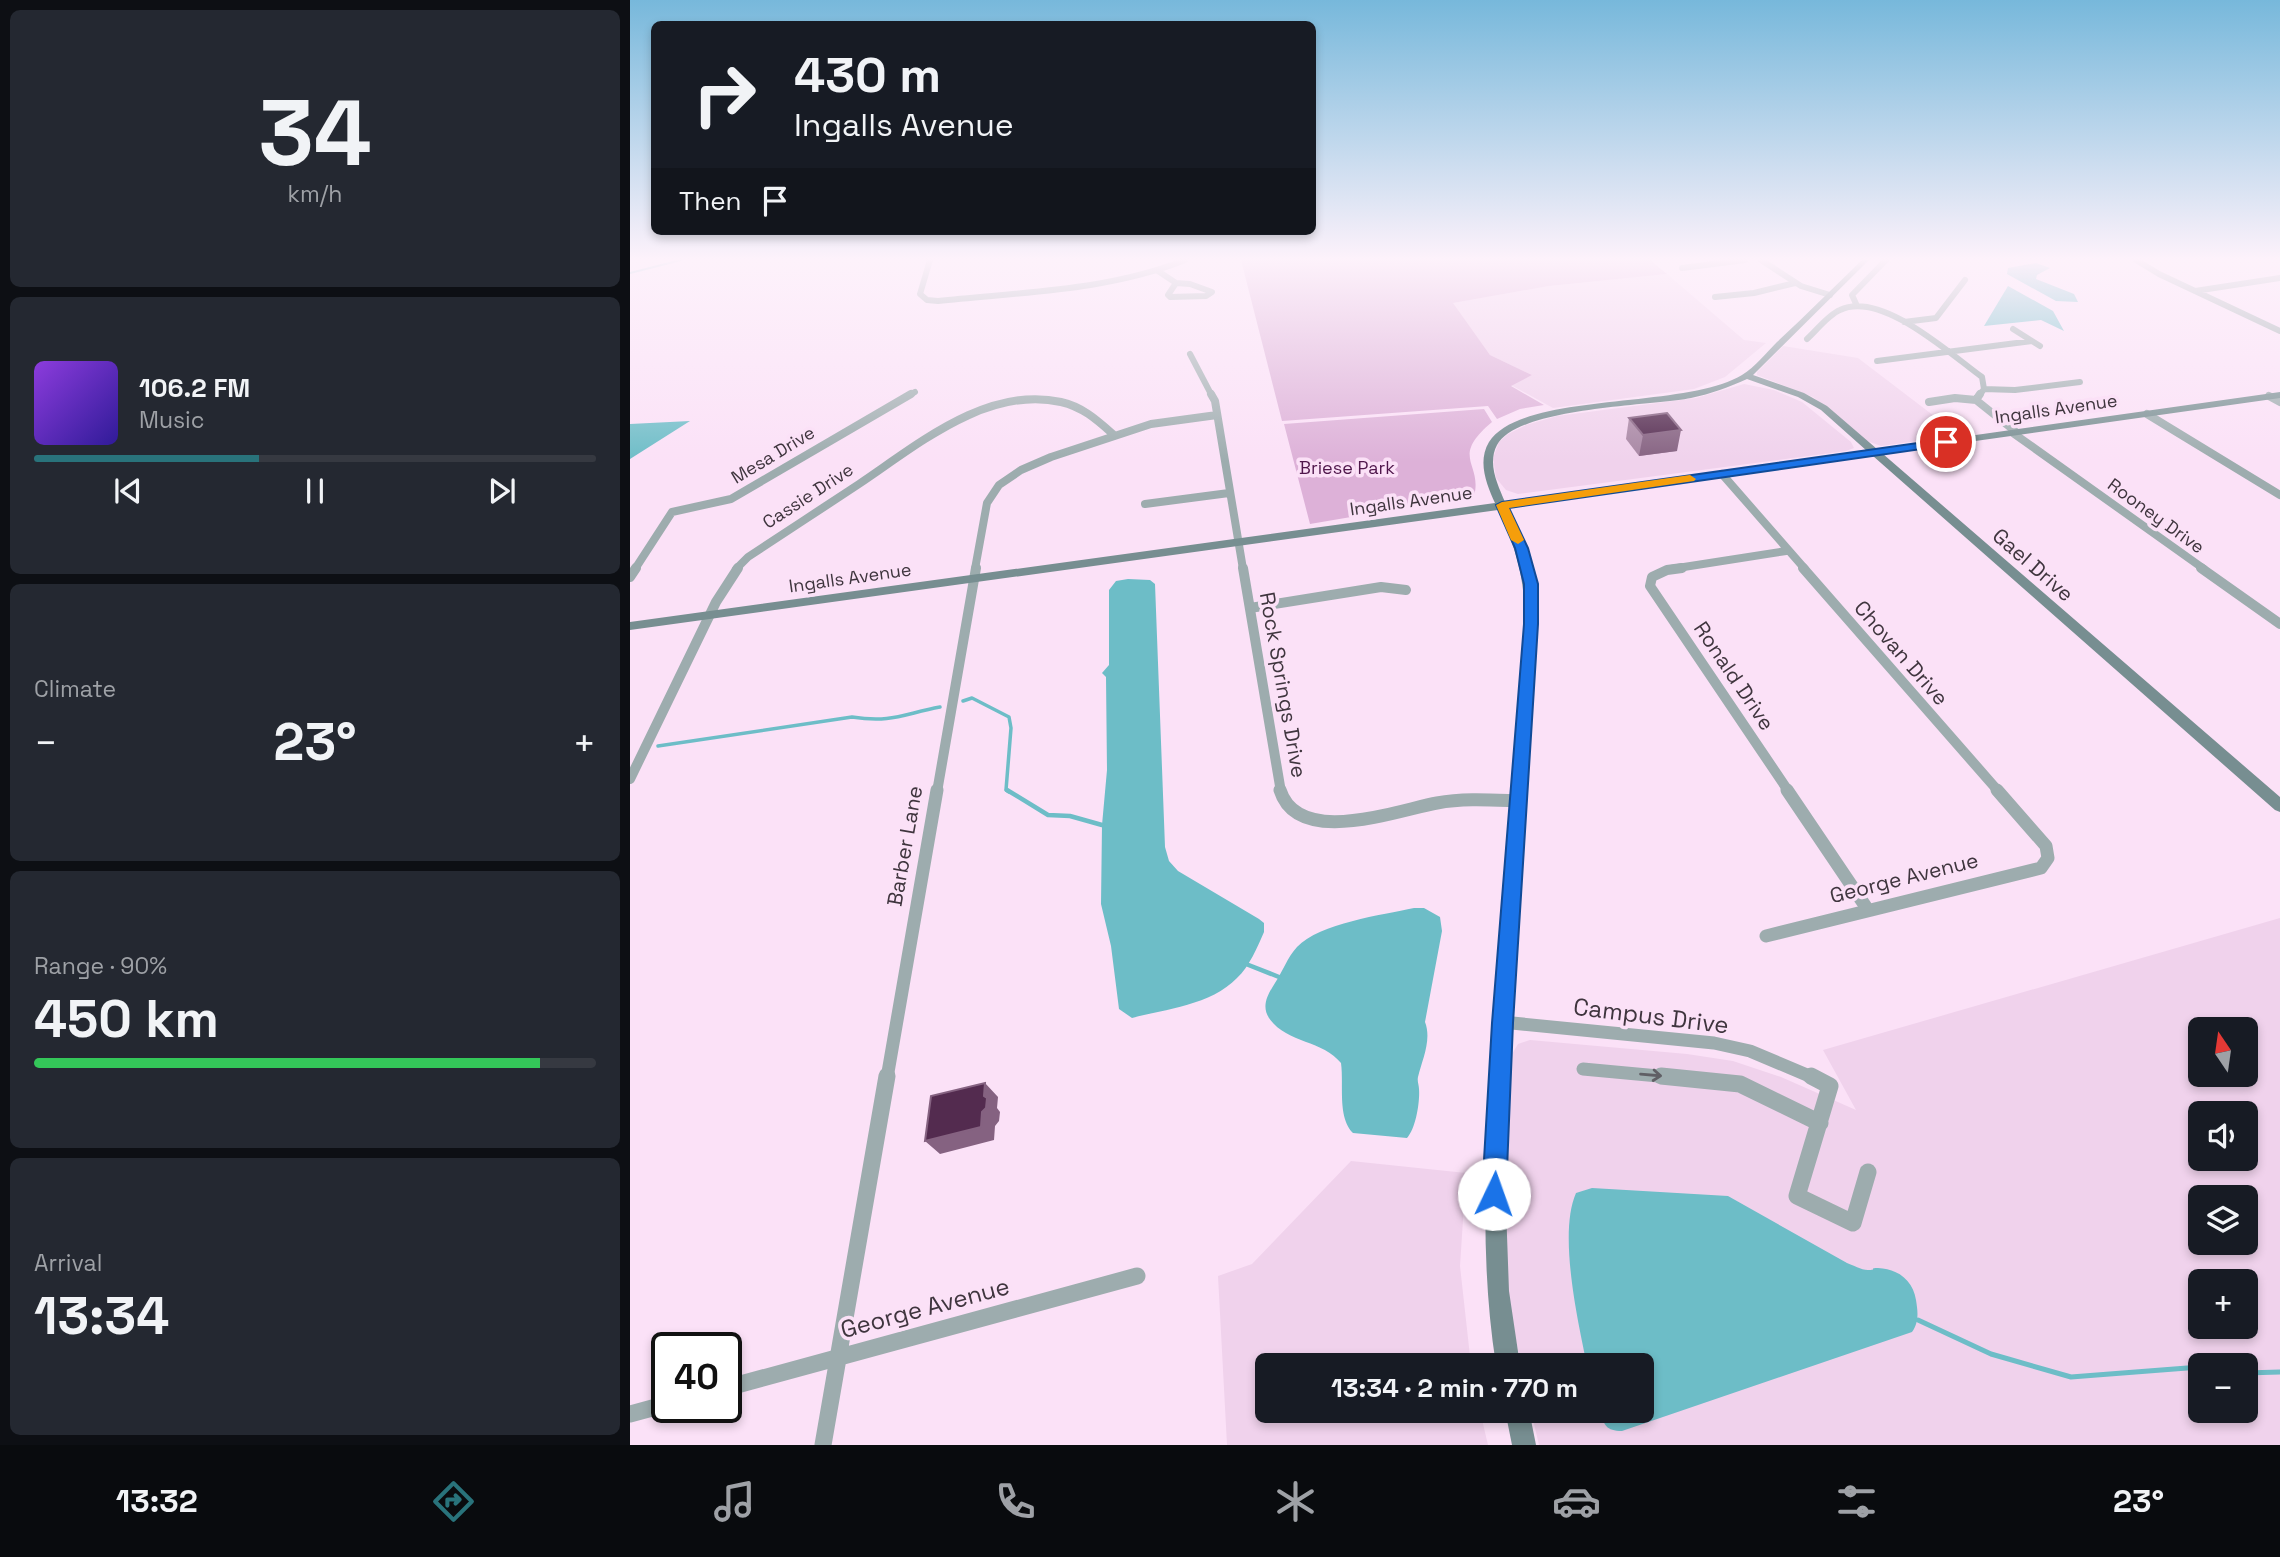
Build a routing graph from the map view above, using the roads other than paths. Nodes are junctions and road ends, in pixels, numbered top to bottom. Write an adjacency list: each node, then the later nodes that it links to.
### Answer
1 (1797, 327): 11 (street)
2 (1819, 327): 5 (street)
3 (1912, 327): 8 (street)
4 (2013, 329): 6 (street)
5 (1807, 339)
6 (2032, 341): 7 (street); 8 (street)
7 (2040, 346)
8 (1948, 352): 10 (street); 13 (street)
9 (1190, 354): 20 (street, Rock Springs Drive)
10 (1877, 361)
11 (1747, 376): 23 (street, Gael Drive); 28 (street)
12 (2080, 382): 13 (street)
13 (1984, 389): 16 (street)
14 (915, 392): 31 (street, Mesa Drive)
15 (2275, 396): 18 (street); 19 (street, Ingalls Avenue)
16 (1976, 400): 17 (street); 21 (street, Rooney Drive)
17 (1929, 402)
18 (2280, 402)
19 (2147, 414): 21 (street, Ingalls Avenue); 26 (street)
20 (1217, 415): 22 (street, Barber Lane); 25 (street, Rock Springs Drive)
21 (2015, 433): 23 (street, Ingalls Avenue); 36 (street, Rooney Drive)
22 (1114, 435): 32 (street, Barber Lane); 35 (street, Cassie Drive)
23 (1875, 453): 24 (street, Ingalls Avenue); 40 (street, Gael Drive)
24 (1722, 474): 28 (street, Ingalls Avenue); 30 (street, Chovan Drive)
25 (1229, 493): 27 (street); 29 (street, Rock Springs Drive)
26 (2280, 495)
27 (1145, 504)
28 (1502, 505): 29 (street, Ingalls Avenue); 39 (street)
29 (1240, 543): 32 (street, Ingalls Avenue); 34 (street, Rock Springs Drive)
30 (1786, 551): 41 (street, Chovan Drive); 42 (street, Ronald Drive)
31 (630, 577)
32 (973, 578): 35 (street, Ingalls Avenue); 50 (street, Barber Lane)
33 (1406, 590): 34 (street)
34 (1250, 608): 39 (street, Rock Springs Drive)
35 (710, 614): 37 (street, Ingalls Avenue); 38 (street, Cassie Drive)
36 (2280, 624)
37 (630, 626)
38 (630, 779)
39 (1518, 801): 44 (street)
40 (2280, 806)
41 (2048, 858): 42 (street, George Avenue)
42 (1868, 910): 43 (street, George Avenue)
43 (1766, 936)
44 (1502, 1023): 46 (street, Campus Drive); 49 (street)
45 (1583, 1069): 46 (street, one-way to 46)
46 (1820, 1122): 47 (street)
47 (1868, 1172)
48 (1137, 1276): 50 (street, George Avenue)
49 (1506, 1353)
50 (838, 1357): 51 (street, George Avenue); 55 (street, Barber Lane)
51 (742, 1384)
52 (651, 1408): 53 (street)
53 (630, 1414)
54 (1520, 1423): 56 (street)
55 (823, 1445)
56 (1524, 1445)

